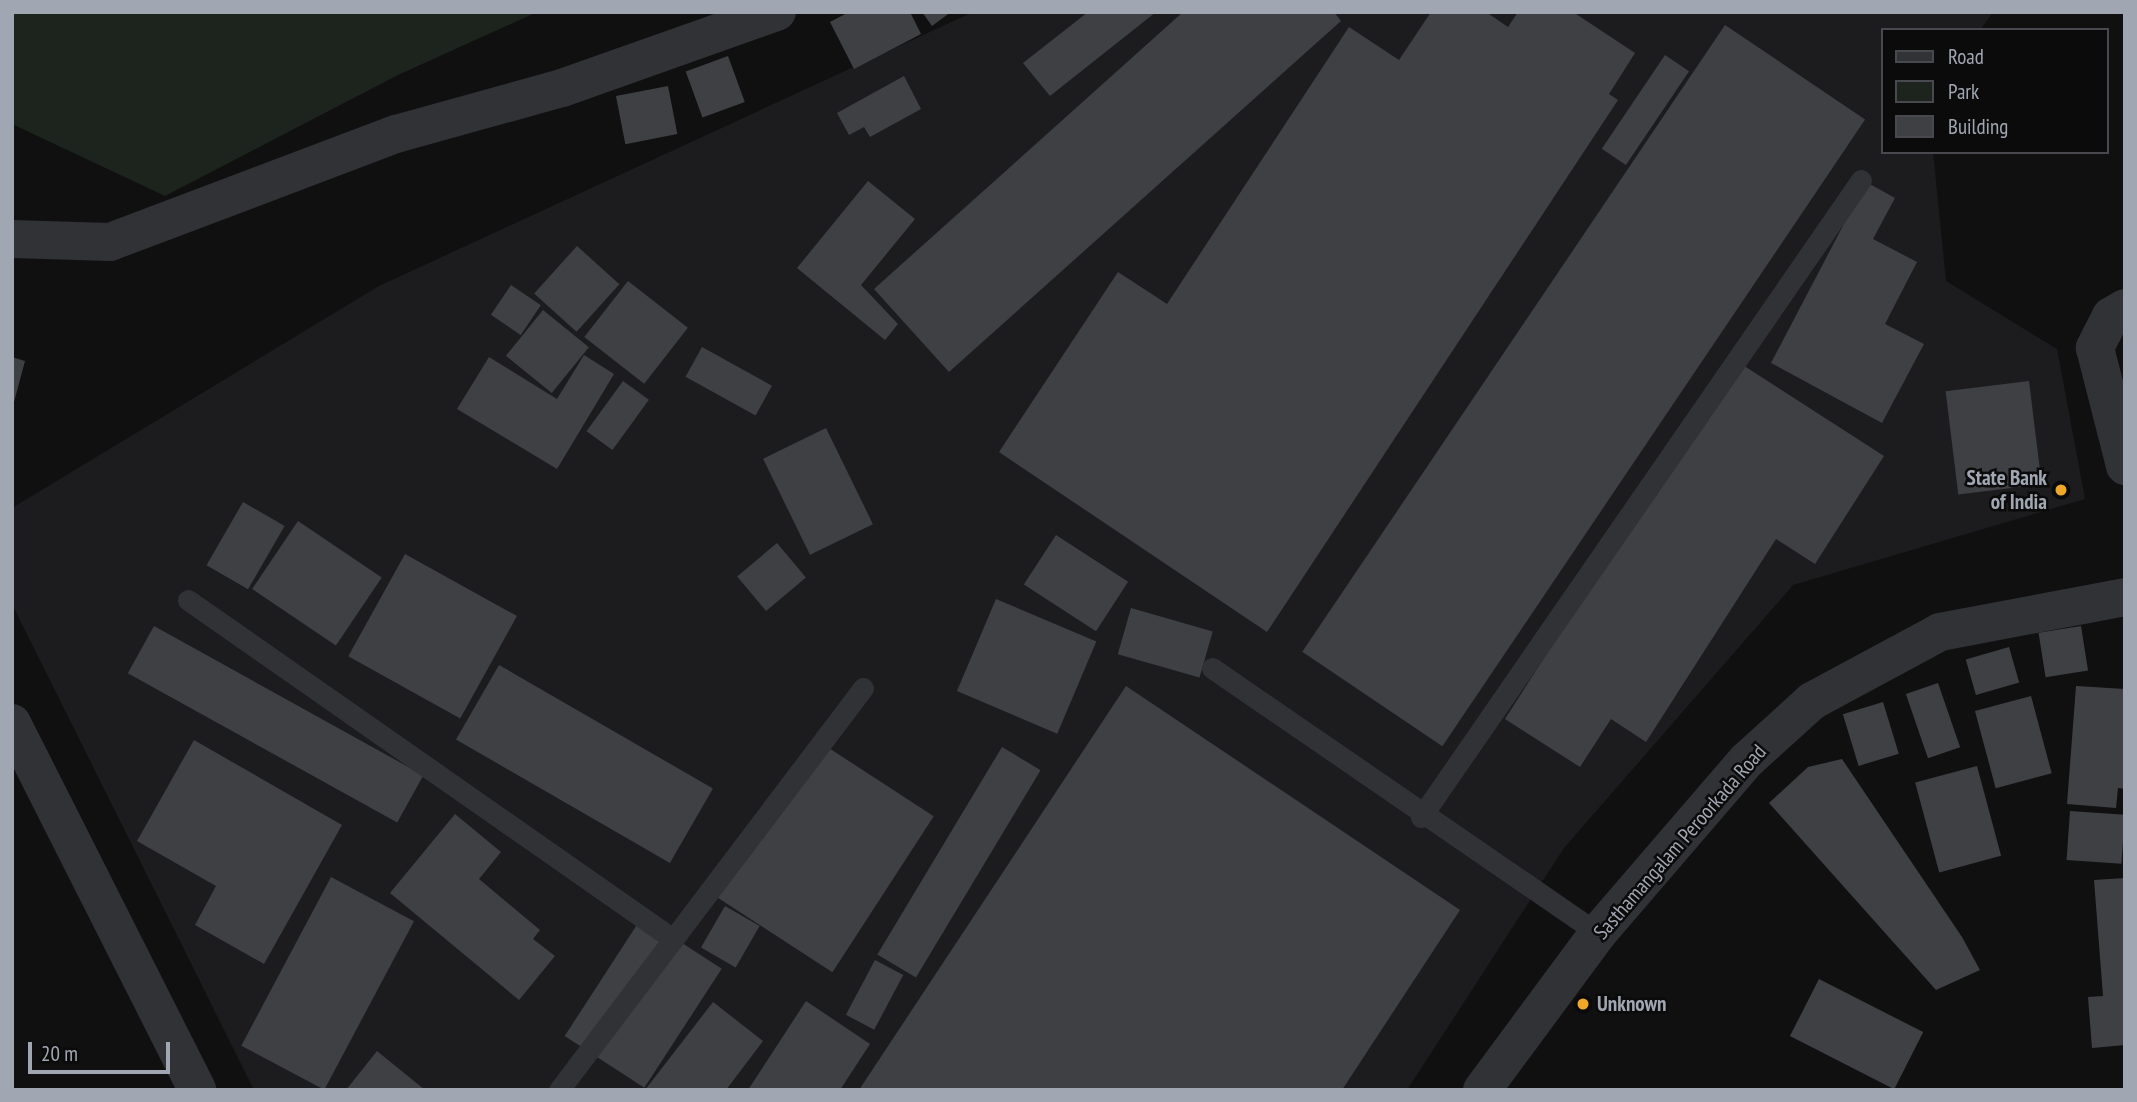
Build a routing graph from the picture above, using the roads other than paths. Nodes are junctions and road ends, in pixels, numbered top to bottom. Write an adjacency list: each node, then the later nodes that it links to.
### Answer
1 (777, 12): 3 (street)
2 (1861, 180): 11 (lane)
3 (12, 239)
4 (2125, 309): 5 (street)
5 (2125, 466)
6 (2125, 597): 12 (street, Sasthamangalam Peroorkada Road)
7 (188, 600): 13 (lane)
8 (1212, 668): 11 (lane)
9 (863, 688): 13 (lane)
10 (12, 723): 14 (street)
11 (1421, 817): 12 (lane)
12 (1598, 933): 16 (street, Sasthamangalam Peroorkada Road)
13 (673, 939): 15 (lane)
14 (197, 1090)
15 (559, 1090)
16 (1482, 1090)

